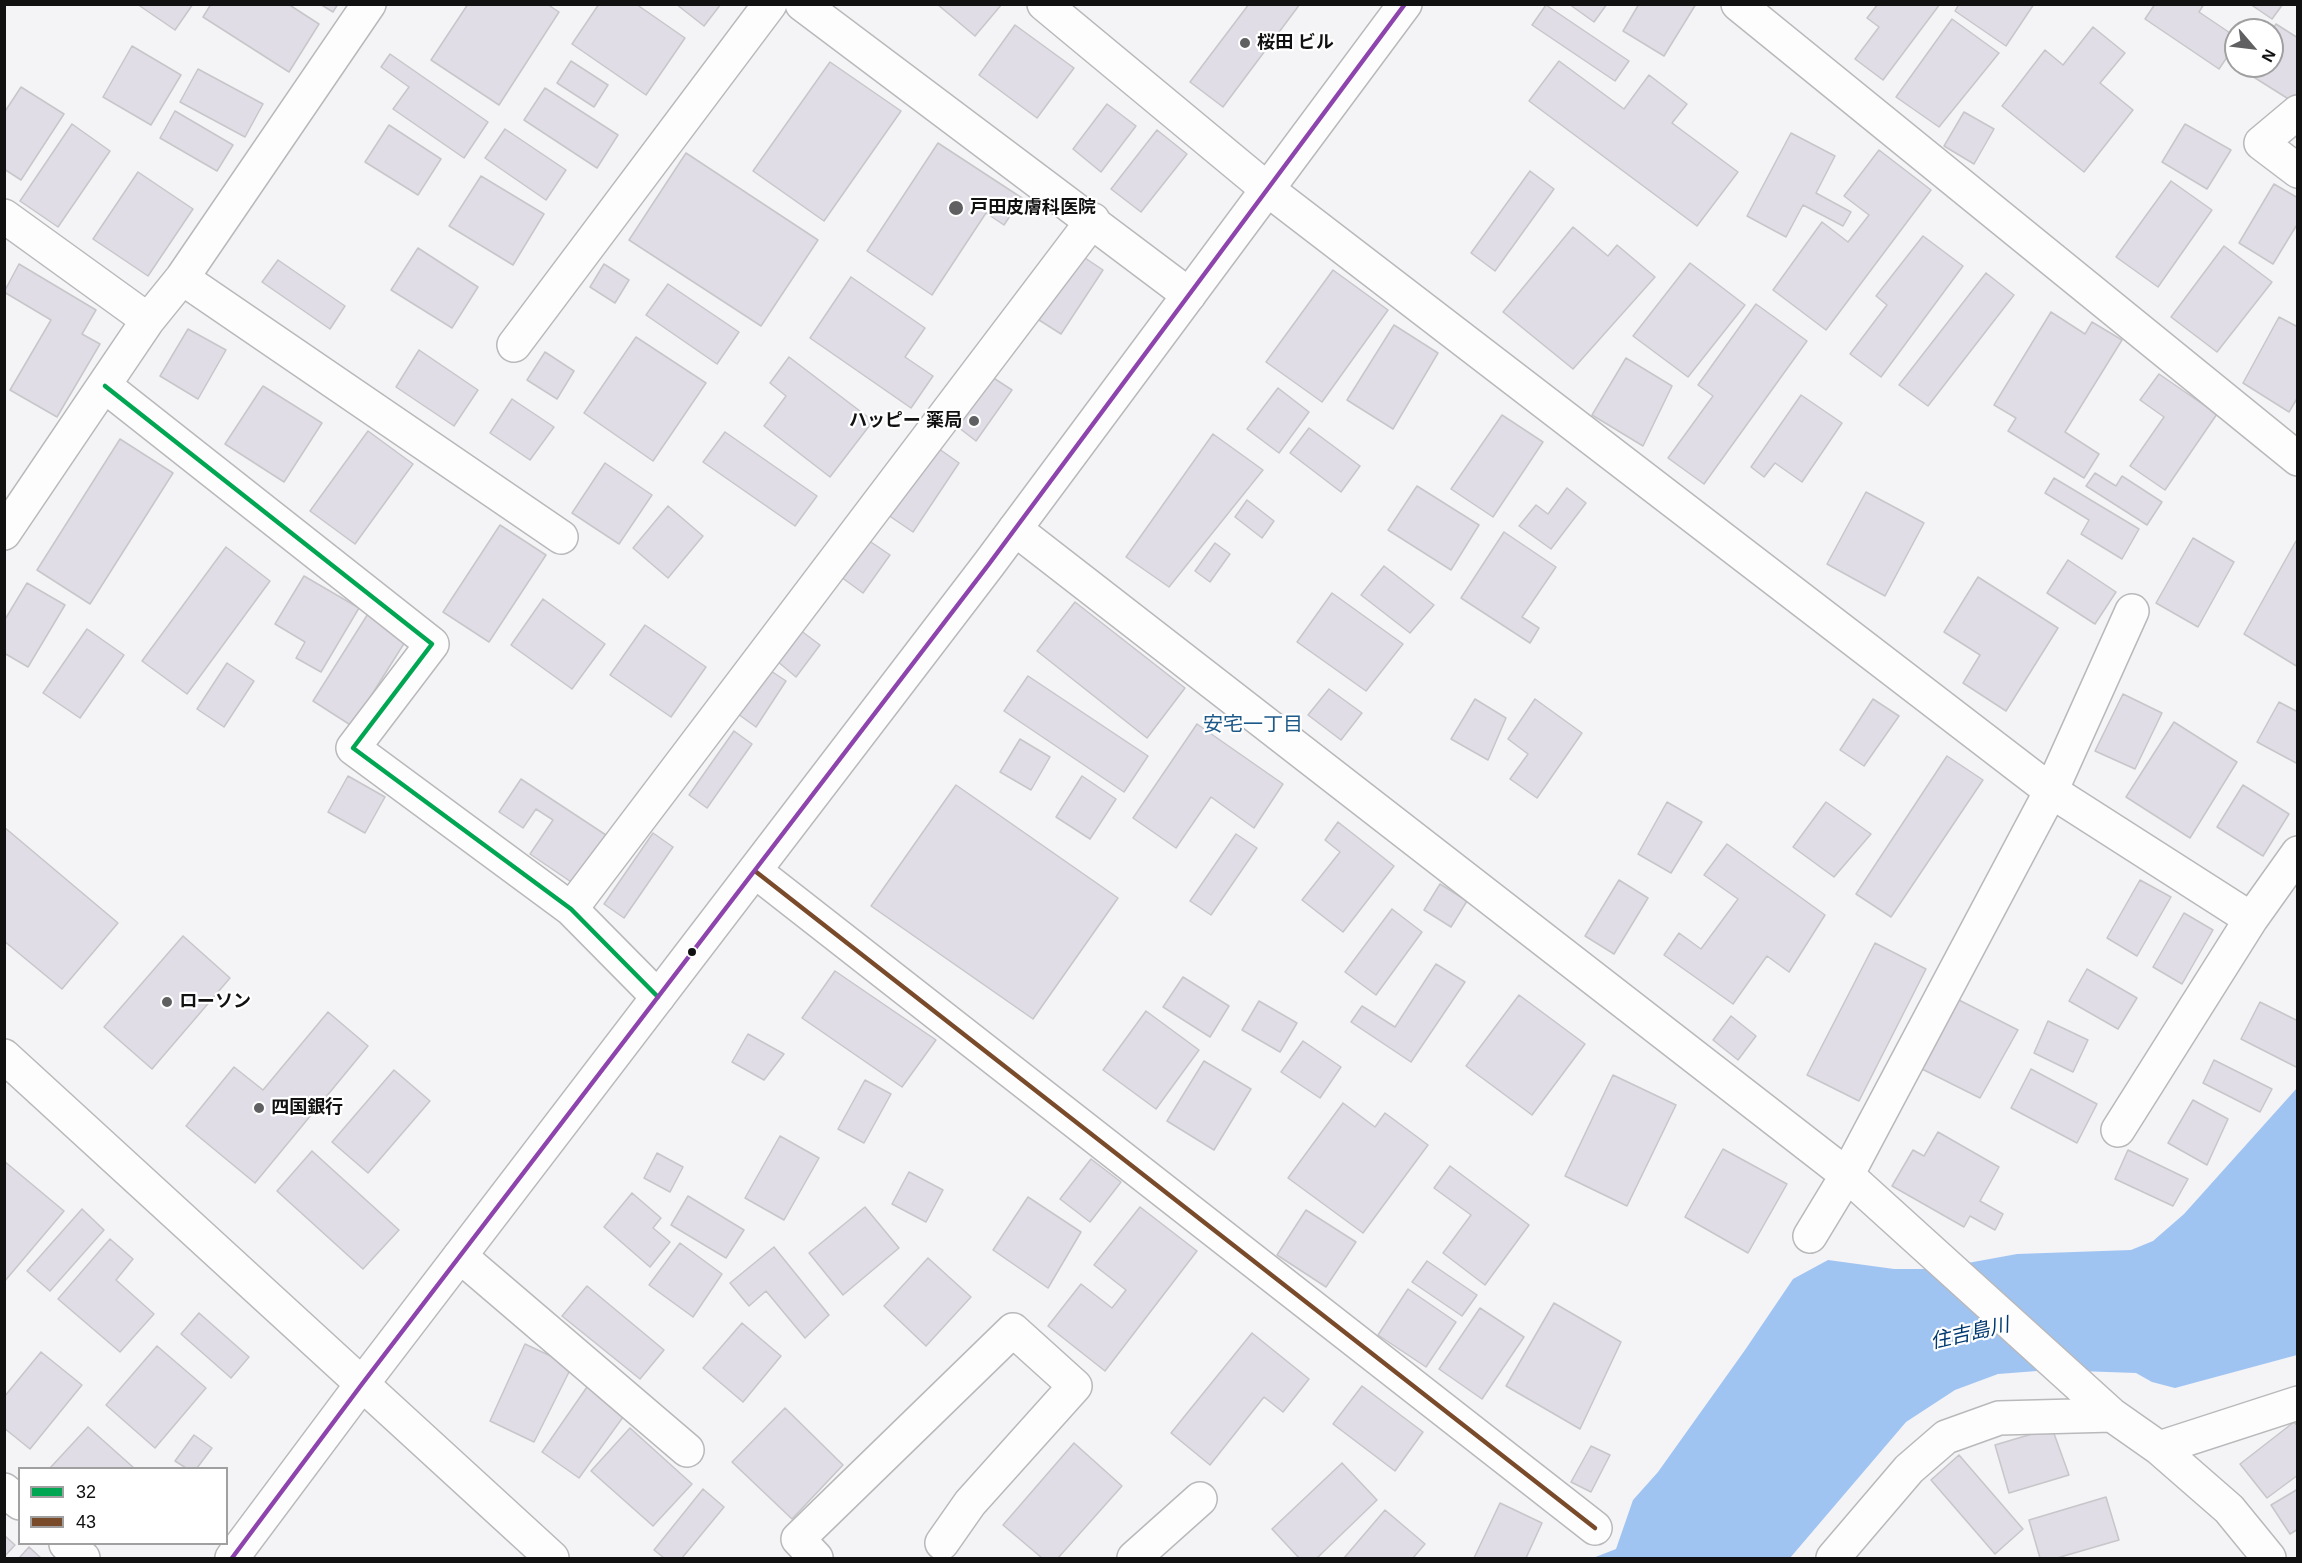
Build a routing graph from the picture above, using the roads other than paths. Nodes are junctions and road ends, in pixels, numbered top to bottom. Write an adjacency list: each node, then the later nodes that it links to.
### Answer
1 (369, 4): 12 (street)
2 (770, 4): 15 (street)
3 (802, 4): 11 (street)
4 (1044, 4): 9 (street)
5 (1405, 4): 9 (street)
6 (1738, 4): 17 (street)
7 (2298, 112): 8 (street)
8 (2298, 171)
9 (1267, 189): 13 (street); 22 (street)
10 (4, 216): 14 (street)
11 (1093, 220): 13 (street); 25 (street)
12 (182, 278): 14 (street); 20 (street)
13 (1189, 295): 18 (street)
14 (148, 320): 16 (street)
15 (514, 345)
16 (105, 386): 19 (street); 25 (street)
17 (2298, 459)
18 (1015, 529): 24 (street); 30 (street)
19 (4, 533)
20 (561, 537)
21 (2132, 611): 22 (street)
22 (2050, 791): 26 (street); 30 (street)
23 (2298, 853): 26 (street)
24 (755, 871): 27 (street); 41 (street)
25 (571, 909): 27 (street)
26 (2252, 919): 29 (street)
27 (658, 997): 32 (street)
28 (4, 1056): 33 (street)
29 (2118, 1130)
30 (1847, 1175): 31 (street); 35 (street)
31 (1810, 1236)
32 (460, 1256): 33 (street); 37 (street)
33 (362, 1384): 45 (street); 46 (street)
34 (2298, 1403): 36 (street)
35 (2112, 1415): 36 (street); 49 (street)
36 (2159, 1448): 50 (street)
37 (687, 1450)
38 (4, 1490): 40 (street)
39 (1200, 1499): 48 (street)
40 (18, 1501)
41 (1595, 1528)
42 (67, 1545): 44 (street)
43 (939, 1554): 47 (street)
44 (83, 1558)
45 (232, 1558)
46 (552, 1558)
47 (816, 1558)
48 (1134, 1558)
49 (1833, 1558)
50 (2269, 1558)

